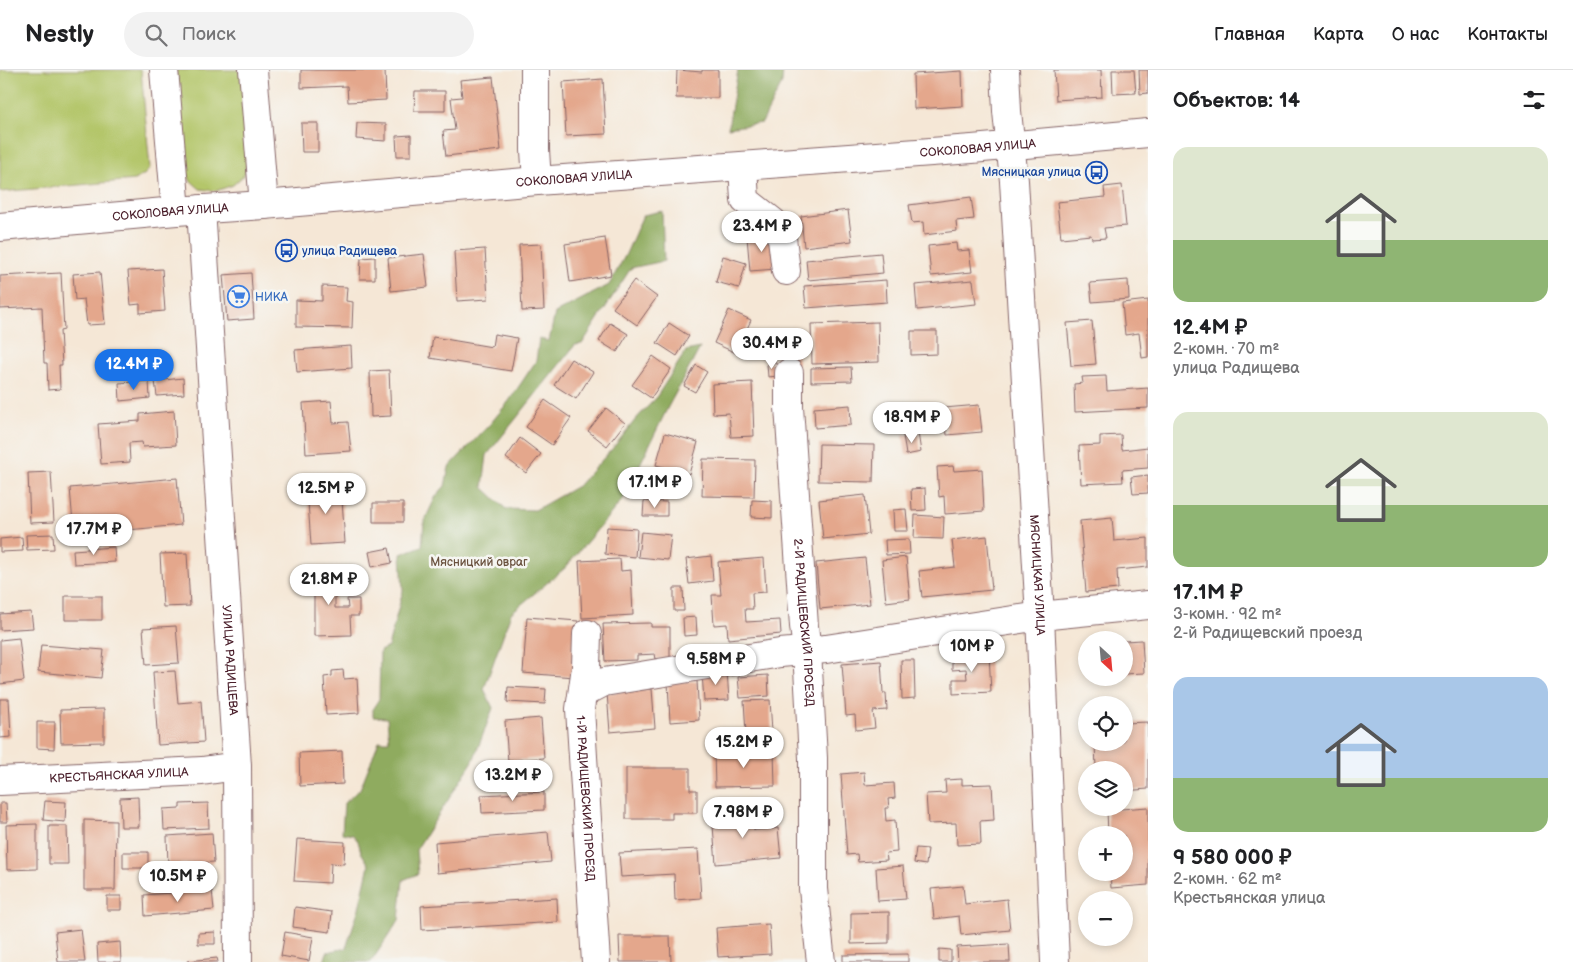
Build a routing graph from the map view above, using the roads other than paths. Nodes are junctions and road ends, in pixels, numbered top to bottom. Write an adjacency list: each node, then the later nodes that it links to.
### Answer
1 (164, 70): 10 (street, УЛИЦА РАДИЩЕВА)
2 (253, 70): 9 (street)
3 (535, 70): 8 (street)
4 (1005, 70): 6 (street, МЯСНИЦКАЯ УЛИЦА)
5 (1148, 133): 6 (street, СОКОЛОВАЯ УЛИЦА)
6 (1010, 145): 7 (street, СОКОЛОВАЯ УЛИЦА); 15 (street, МЯСНИЦКАЯ УЛИЦА)
7 (743, 166): 8 (street, СОКОЛОВАЯ УЛИЦА); 12 (street)
8 (538, 180): 9 (street, СОКОЛОВАЯ УЛИЦА)
9 (264, 205): 10 (street, СОКОЛОВАЯ УЛИЦА)
10 (188, 210): 11 (street, СОКОЛОВАЯ УЛИЦА); 19 (street, УЛИЦА РАДИЩЕВА)
11 (0, 227)
12 (786, 271)
13 (789, 373): 17 (street, 2-Й РАДИЩЕВСКИЙ ПРОЕЗД)
14 (1148, 605): 15 (street)
15 (1040, 616): 17 (street); 24 (street, МЯСНИЦКАЯ УЛИЦА)
16 (587, 634): 18 (street, 1-Й РАДИЩЕВСКИЙ ПРОЕЗД)
17 (807, 652): 18 (street); 23 (street, 2-Й РАДИЩЕВСКИЙ ПРОЕЗД)
18 (583, 693): 22 (street, 1-Й РАДИЩЕВСКИЙ ПРОЕЗД)
19 (237, 766): 20 (street, КРЕСТЬЯНСКАЯ УЛИЦА); 21 (street, УЛИЦА РАДИЩЕВА)
20 (0, 781)
21 (238, 962)
22 (596, 962)
23 (821, 962)
24 (1055, 962)

